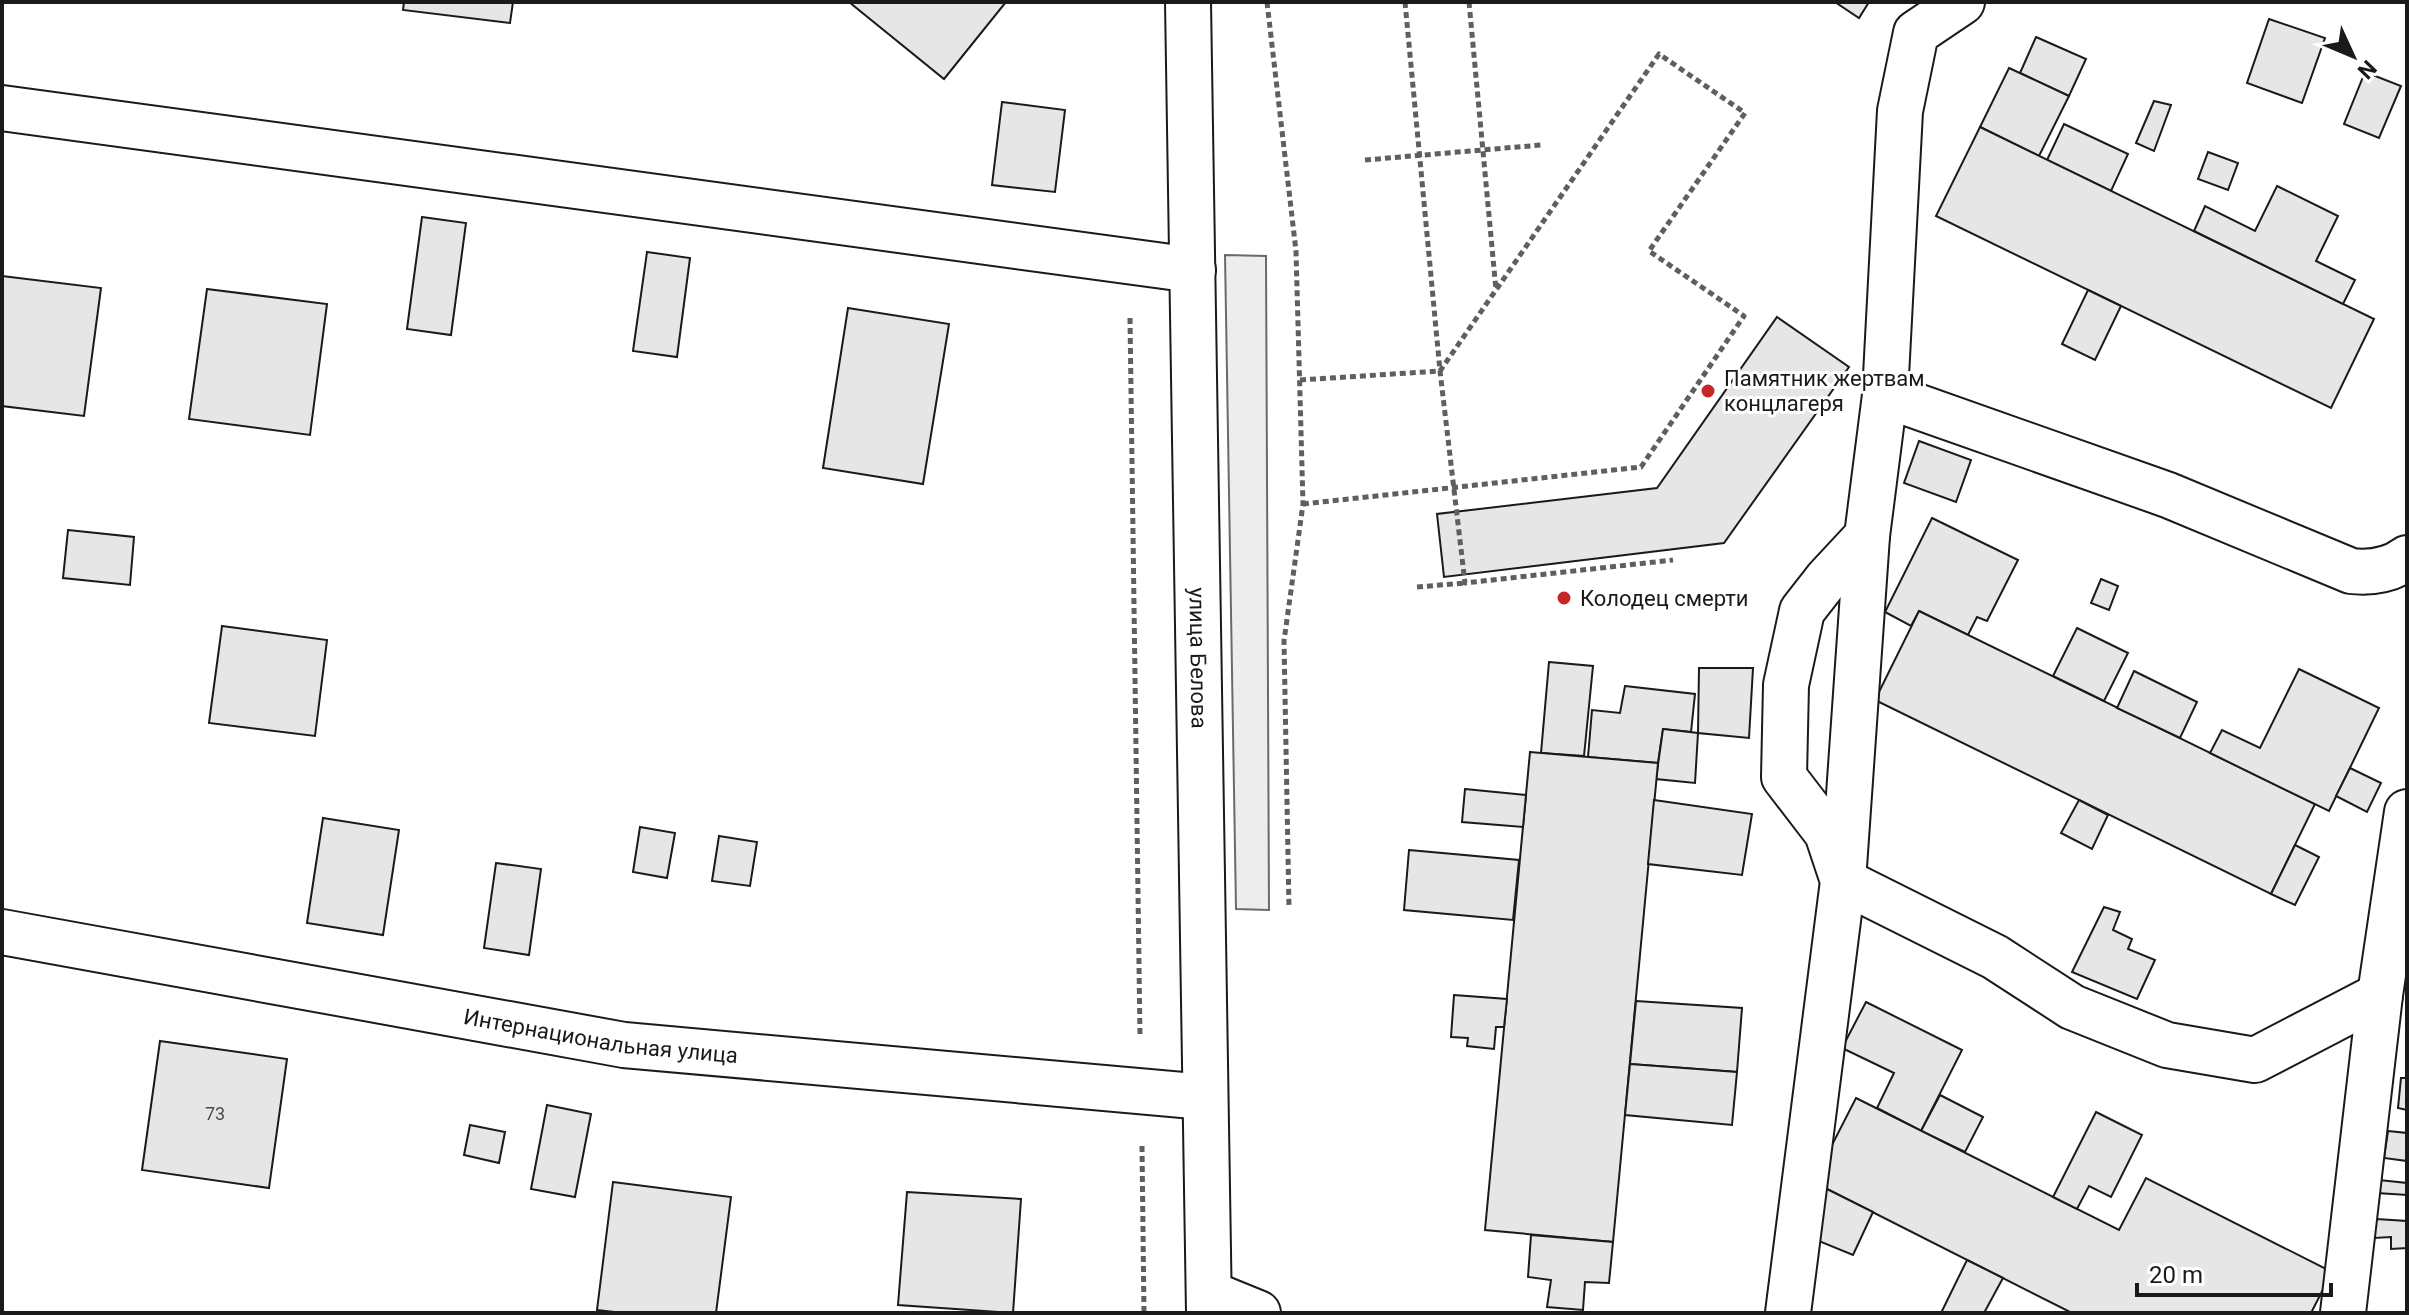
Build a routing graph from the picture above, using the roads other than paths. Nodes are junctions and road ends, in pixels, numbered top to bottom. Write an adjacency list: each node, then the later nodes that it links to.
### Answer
1 (1188, 2): 4 (street, улица Белова)
2 (1962, 2): 5 (street)
3 (2, 108): 4 (street)
4 (1193, 270): 12 (street, улица Белова)
5 (1885, 395): 6 (street); 7 (street)
6 (1867, 536): 9 (street); 9 (street)
7 (2407, 558)
8 (2407, 812): 11 (street)
9 (1843, 881): 11 (street); 15 (street)
10 (2, 932): 12 (street, Интернациональная улица)
11 (2380, 995): 16 (street)
12 (1205, 1097): 13 (street, улица Белова)
13 (1209, 1303): 14 (street)
14 (1258, 1313)
15 (1788, 1313)
16 (2343, 1313)

